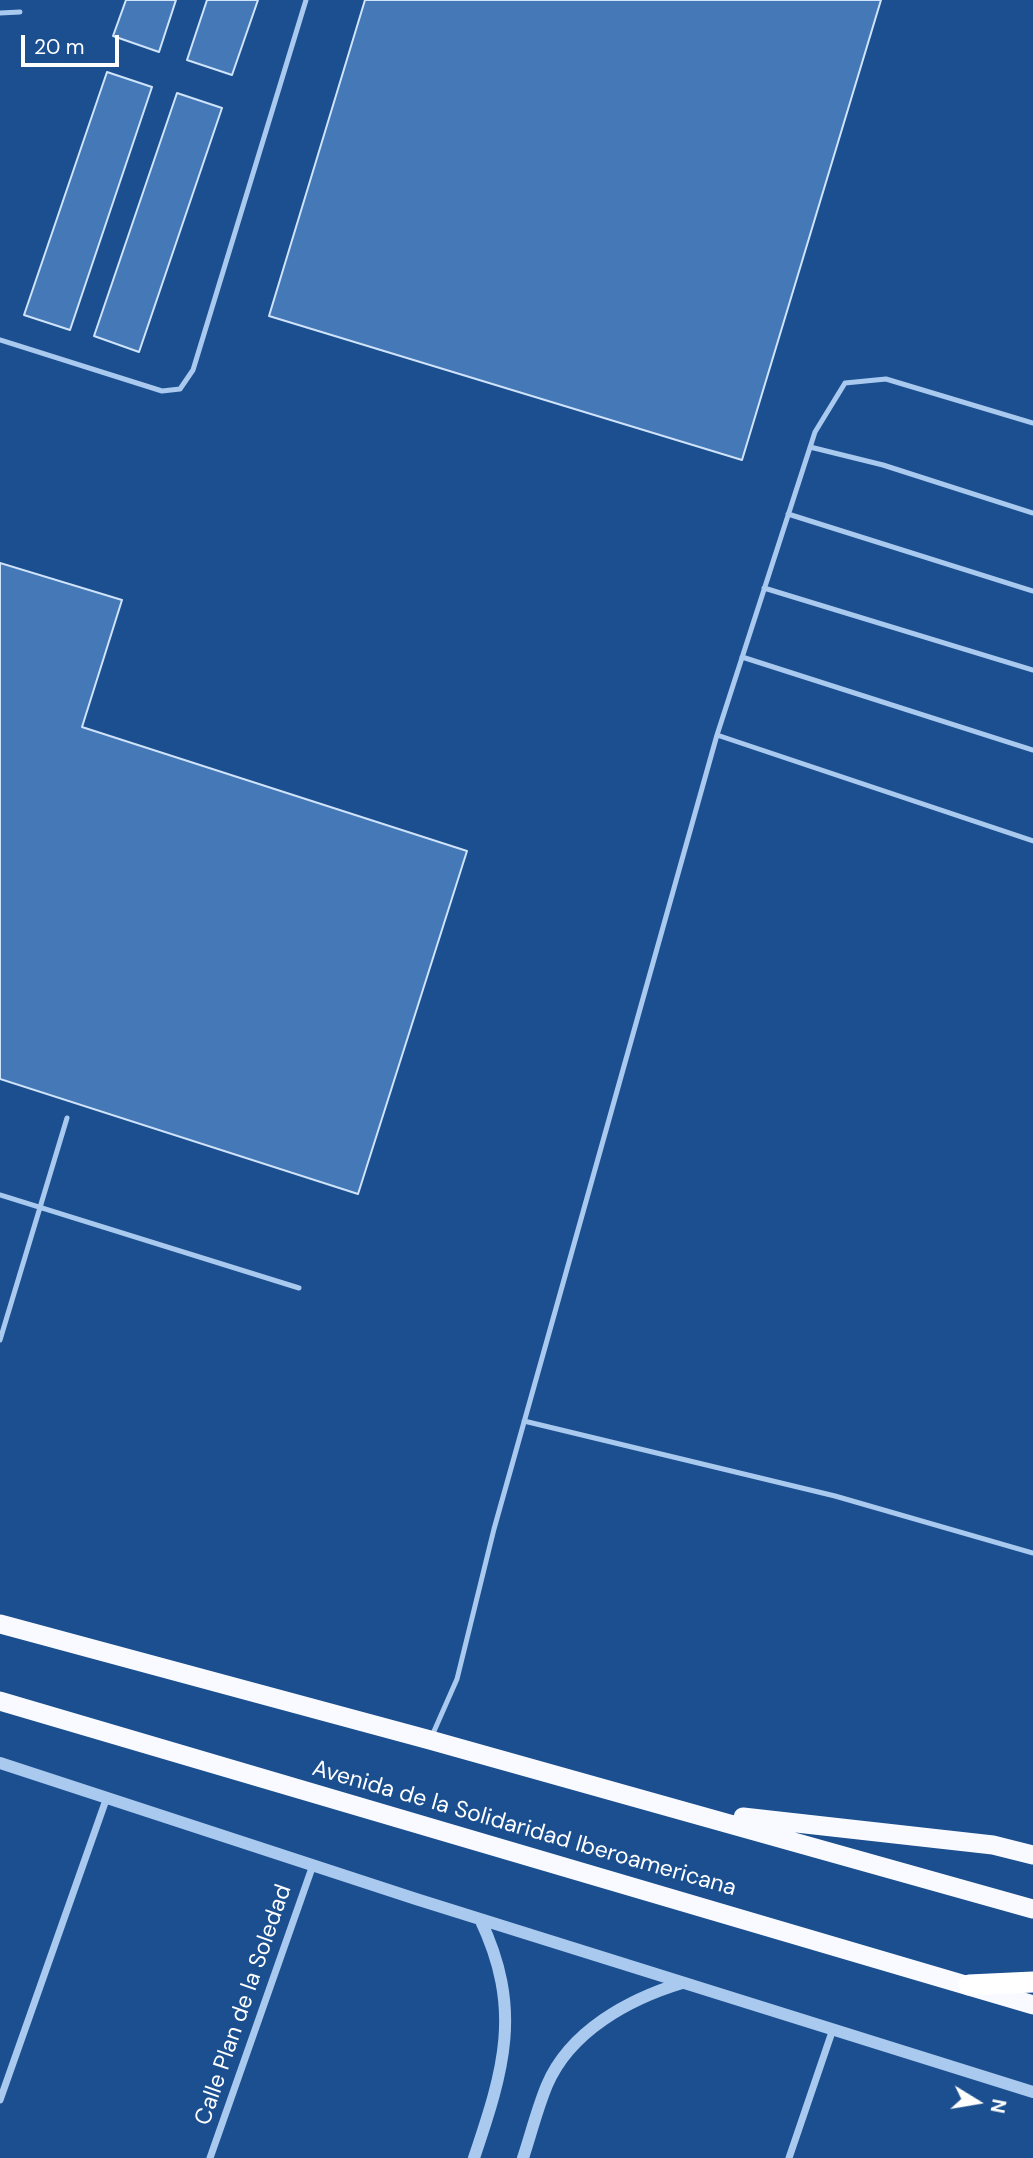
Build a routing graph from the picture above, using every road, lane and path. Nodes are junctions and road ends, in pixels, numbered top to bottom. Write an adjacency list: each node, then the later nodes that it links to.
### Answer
1 (306, 0): 4 (lane)
2 (19, 12): 3 (lane)
3 (0, 13)
4 (0, 340)
5 (1033, 423): 6 (lane)
6 (810, 447): 7 (lane); 8 (lane)
7 (1033, 513)
8 (788, 514): 9 (lane); 10 (lane)
9 (764, 588): 11 (lane); 12 (lane)
10 (1033, 591)
11 (742, 657): 13 (lane); 14 (lane)
12 (1033, 670)
13 (717, 735): 15 (lane); 21 (lane)
14 (1033, 750)
15 (1033, 841)
16 (67, 1118): 18 (lane)
17 (0, 1195): 18 (lane)
18 (40, 1210): 19 (lane); 20 (lane)
19 (299, 1287)
20 (0, 1340)
21 (524, 1422): 22 (lane); 25 (lane)
22 (1033, 1553)
23 (0, 1624): 25 (highway)
24 (0, 1701): 35 (highway, Avenida de la Solidaridad Iberoamericana)
25 (430, 1740): 28 (highway)
26 (0, 1763): 27 (street)
27 (107, 1797): 30 (street); 39 (street)
28 (684, 1811): 29 (highway); 31 (highway)
29 (1033, 1854)
30 (314, 1865): 32 (street); 40 (street, Calle Plan de la Soledad)
31 (1033, 1909)
32 (480, 1919): 34 (street); 41 (street)
33 (1033, 1982): 35 (highway)
34 (683, 1983): 37 (street); 42 (street)
35 (969, 1985): 36 (highway, Avenida de la Solidaridad Iberoamericana)
36 (1033, 2005)
37 (833, 2029): 38 (street); 43 (street)
38 (1033, 2092)
39 (0, 2100)
40 (210, 2158)
41 (474, 2158)
42 (523, 2158)
43 (789, 2158)

